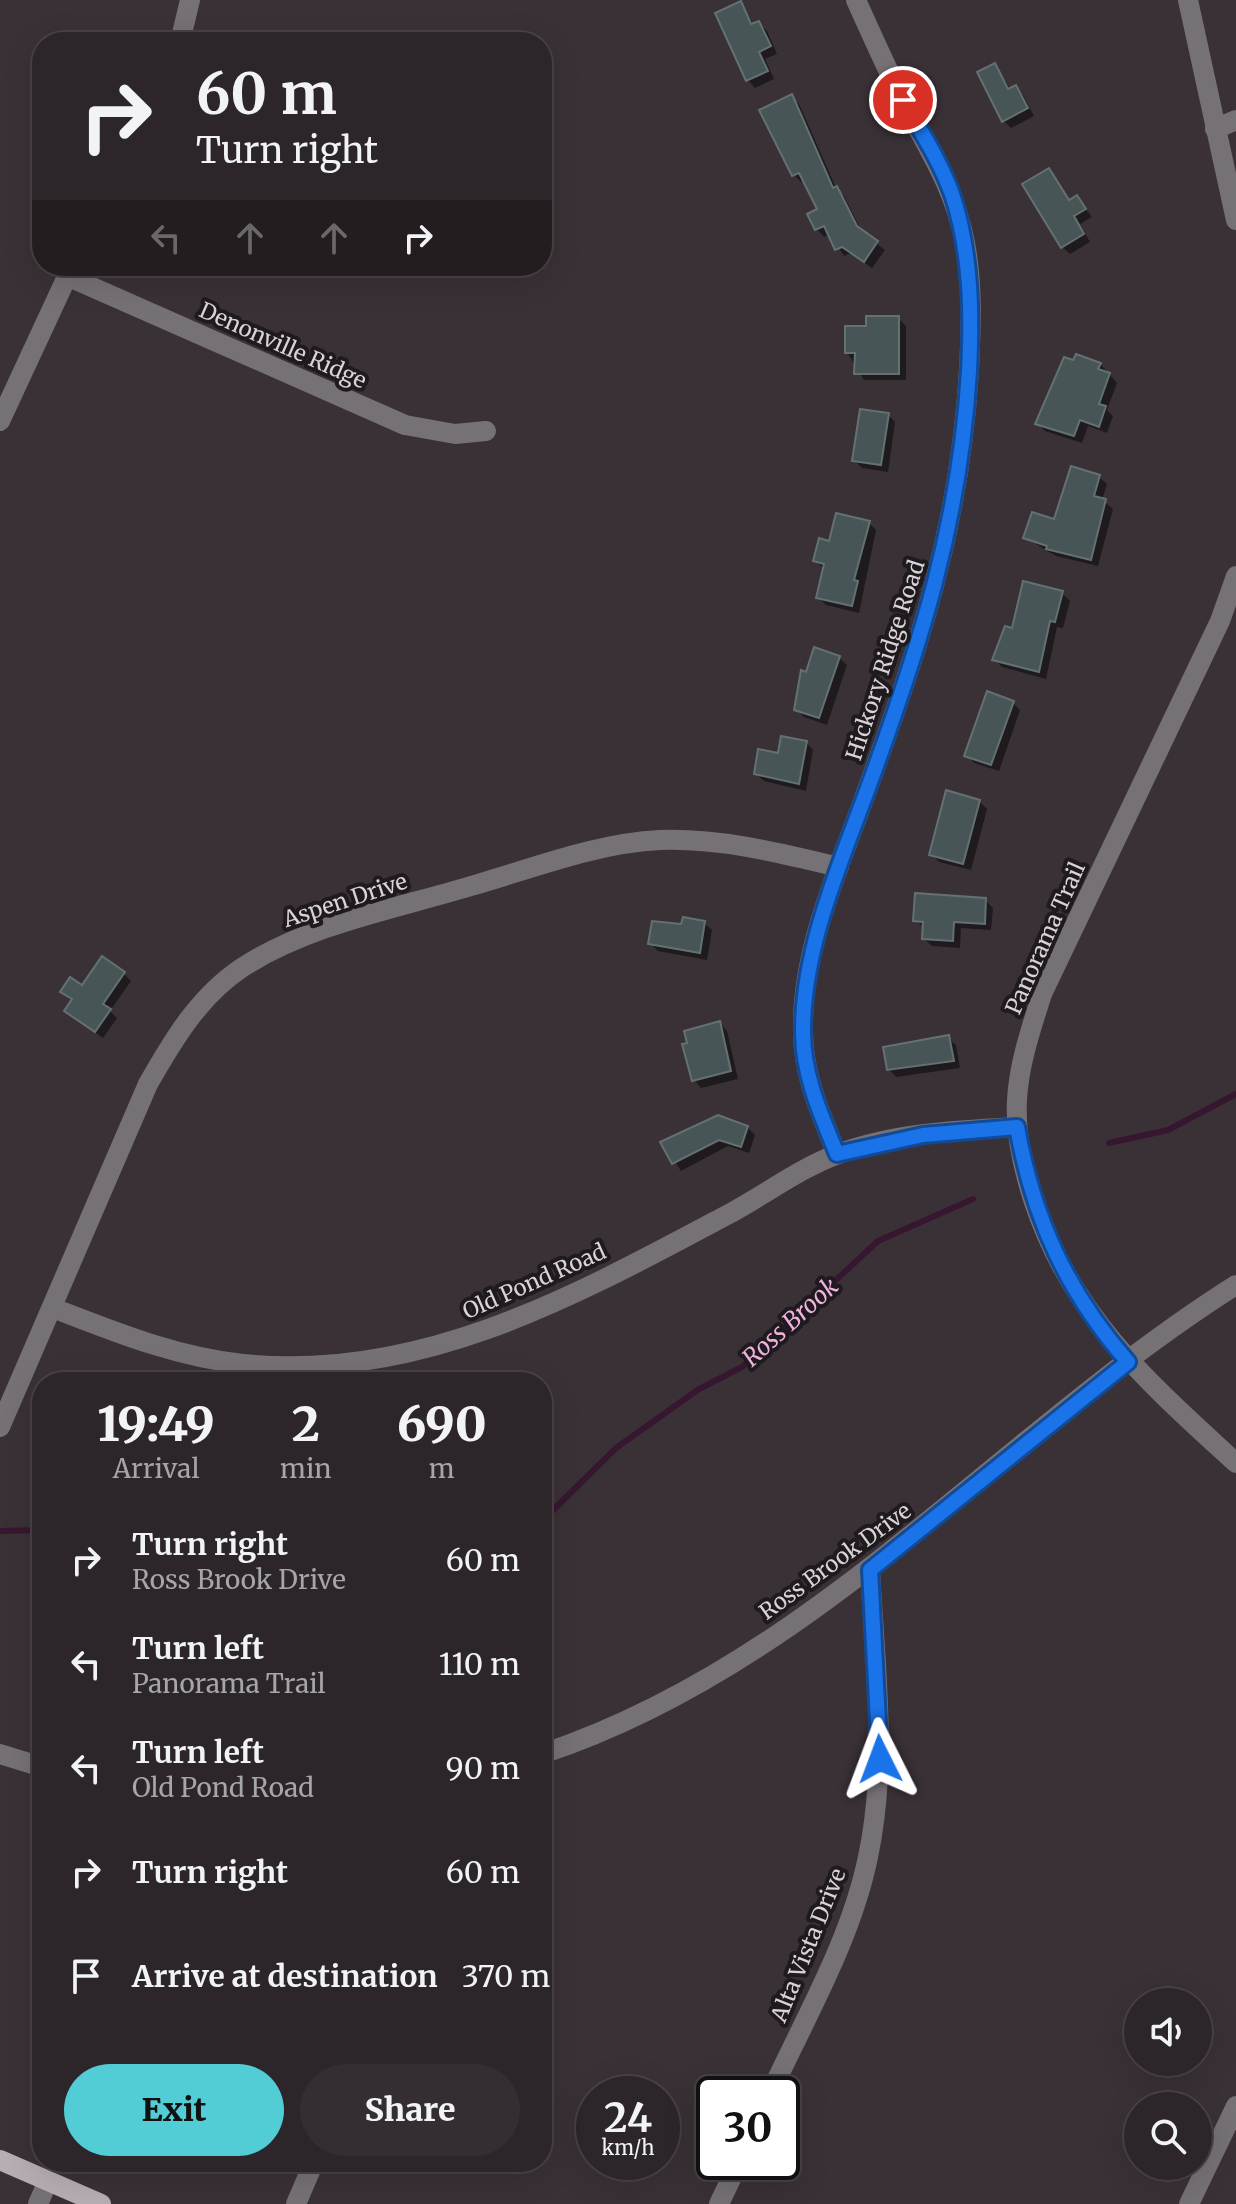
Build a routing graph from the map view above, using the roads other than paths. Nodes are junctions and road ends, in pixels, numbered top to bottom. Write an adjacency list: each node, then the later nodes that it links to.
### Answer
1 (190, 0): 4 (street)
2 (856, 0): 13 (street, Hickory Ridge Road)
3 (1188, 0): 6 (street)
4 (182, 32)
5 (1236, 120): 6 (street)
6 (1215, 129): 7 (street)
7 (1236, 220)
8 (67, 276): 10 (street)
9 (80, 276): 11 (street, Denonville Ridge)
10 (0, 421)
11 (486, 431)
12 (1236, 576): 14 (street, Panorama Trail)
13 (839, 867): 15 (street, Hickory Ridge Road); 17 (street, Aspen Drive)
14 (1017, 1127): 15 (street, Old Pond Road); 18 (street, Panorama Trail)
15 (837, 1154): 17 (street, Old Pond Road)
16 (1236, 1285): 18 (street, Ross Brook Drive)
17 (53, 1308): 19 (street, Aspen Drive)
18 (1128, 1362): 20 (street, Panorama Trail); 21 (street, Ross Brook Drive)
19 (0, 1427)
20 (1236, 1463)
21 (870, 1570): 22 (street, Ross Brook Drive); 25 (street, Alta Vista Drive)
22 (552, 1750)
23 (0, 1754): 24 (street)
24 (32, 1764)
25 (778, 2076)
26 (1236, 2106): 35 (street)
27 (0, 2160): 30 (main road)
28 (310, 2172): 33 (street)
29 (730, 2180): 34 (street)
30 (48, 2181): 31 (street); 32 (main road)
31 (38, 2204)
32 (101, 2204)
33 (296, 2204)
34 (719, 2204)
35 (1189, 2204)

